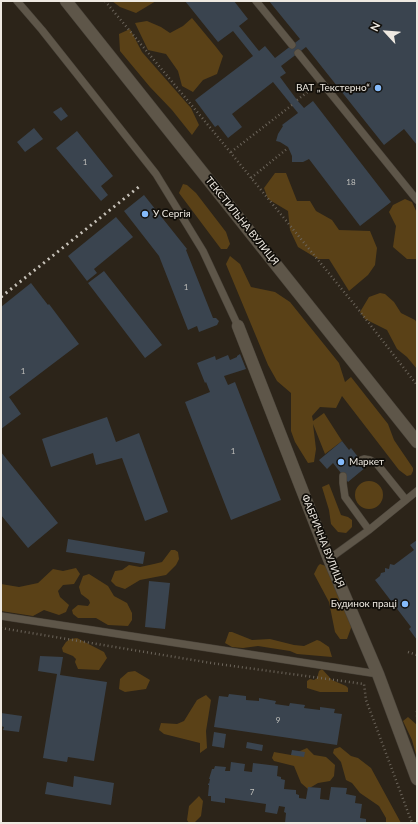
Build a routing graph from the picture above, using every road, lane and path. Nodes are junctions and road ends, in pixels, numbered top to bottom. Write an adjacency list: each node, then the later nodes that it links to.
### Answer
1 (17, 1): 14 (lane)
2 (66, 1): 16 (street, ТЕКСТИЛЬНА ВУЛИЦЯ)
3 (105, 1): 11 (path)
4 (256, 1): 5 (lane)
5 (292, 45)
6 (298, 53): 7 (lane)
7 (321, 81): 8 (path); 13 (lane)
8 (297, 100)
9 (292, 105): 11 (path)
10 (288, 148): 12 (path)
11 (230, 152): 12 (path)
12 (251, 178): 15 (path)
13 (417, 200)
14 (238, 326): 22 (street, ФАБРИЧНА ВУЛИЦЯ)
15 (417, 385)
16 (417, 442)
17 (361, 460): 20 (lane)
18 (343, 476): 21 (lane)
19 (417, 492): 20 (lane)
20 (406, 500): 21 (lane)
21 (369, 530): 22 (lane)
22 (329, 560): 27 (street, ФАБРИЧНА ВУЛИЦЯ)
23 (1, 616): 27 (lane)
24 (1, 628): 31 (path)
25 (408, 652): 26 (path)
26 (417, 655)
27 (378, 674): 30 (street, ФАБРИЧНА ВУЛИЦЯ)
28 (417, 712): 29 (path)
29 (417, 716)
30 (417, 779)
31 (412, 823)

